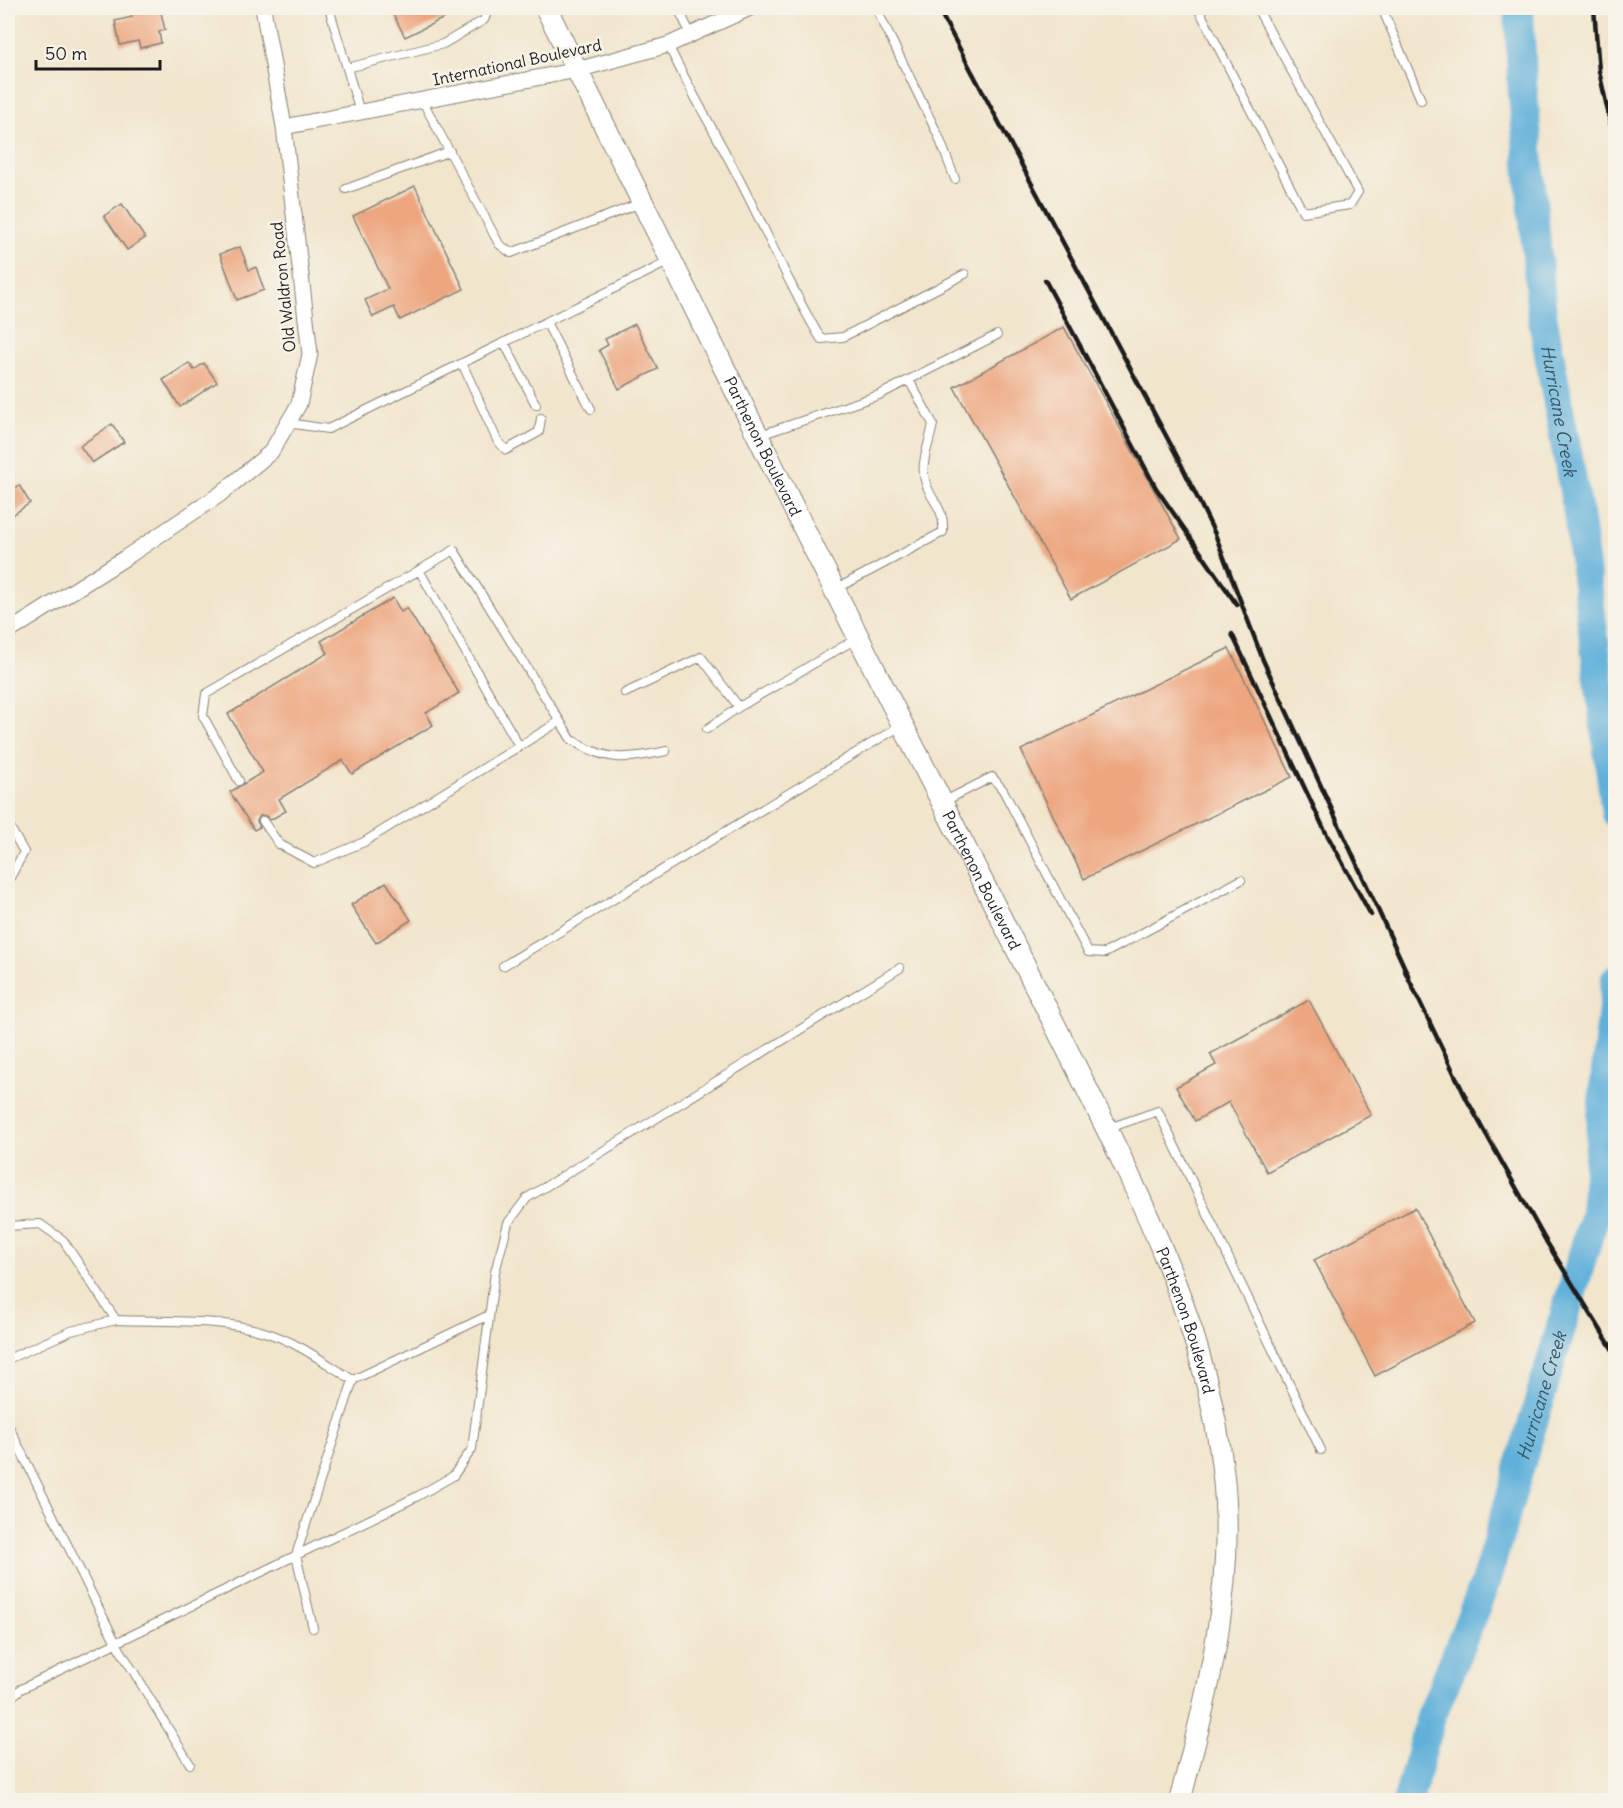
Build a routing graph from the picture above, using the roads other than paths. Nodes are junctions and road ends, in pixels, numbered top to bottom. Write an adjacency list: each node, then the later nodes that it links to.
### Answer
1 (264, 8): 18 (street, Old Waldron Road)
2 (329, 8): 13 (lane)
3 (489, 8): 13 (lane)
4 (546, 8): 14 (main road, Parthenon Boulevard)
5 (678, 8): 11 (lane)
6 (750, 8): 11 (street, International Boulevard)
7 (876, 8): 20 (lane)
8 (1198, 8): 9 (lane)
9 (1257, 8)
10 (1382, 8): 16 (lane)
11 (691, 35): 12 (street, International Boulevard)
12 (668, 45): 14 (street, International Boulevard); 24 (lane)
13 (347, 68): 17 (lane)
14 (577, 70): 15 (street, International Boulevard); 22 (main road, Parthenon Boulevard)
15 (422, 100): 17 (street, International Boulevard); 19 (lane)
16 (1421, 100)
17 (360, 112): 18 (street, International Boulevard)
18 (284, 127): 33 (street, Old Waldron Road)
19 (450, 151): 21 (lane); 22 (lane)
20 (955, 178)
21 (346, 189)
22 (643, 203): 23 (main road, Parthenon Boulevard)
23 (671, 260): 25 (lane); 34 (main road, Parthenon Boulevard)
24 (965, 274)
25 (546, 322): 27 (lane); 31 (lane)
26 (997, 334): 29 (lane)
27 (504, 342): 28 (lane); 30 (lane)
28 (462, 363): 32 (lane); 33 (lane)
29 (909, 380): 34 (lane); 36 (lane)
30 (536, 405)
31 (591, 409)
32 (542, 418)
33 (288, 423): 37 (street, Old Waldron Road)
34 (758, 436): 36 (main road, Parthenon Boulevard)
35 (419, 570): 41 (lane); 44 (lane); 46 (lane)
36 (835, 590): 38 (main road, Parthenon Boulevard)
37 (8, 632)
38 (858, 639): 40 (lane); 42 (main road, Parthenon Boulevard)
39 (625, 693): 40 (lane)
40 (739, 707): 43 (lane)
41 (560, 721): 44 (lane); 45 (lane)
42 (903, 725): 47 (main road, Parthenon Boulevard); 52 (lane)
43 (707, 729)
44 (519, 746): 48 (lane)
45 (666, 751)
46 (239, 781)
47 (942, 802): 50 (lane); 54 (main road, Parthenon Boulevard)
48 (263, 821)
49 (8, 824): 51 (lane)
50 (1242, 880)
51 (8, 881)
52 (502, 966)
53 (900, 968): 56 (lane)
54 (1107, 1129): 61 (lane); 67 (main road, Parthenon Boulevard)
55 (8, 1226): 57 (lane)
56 (489, 1315): 59 (lane); 62 (lane)
57 (116, 1320): 58 (lane); 59 (lane)
58 (8, 1359)
59 (353, 1380): 62 (lane)
60 (8, 1425): 64 (lane)
61 (1322, 1450)
62 (296, 1556): 63 (lane); 64 (lane)
63 (313, 1628)
64 (116, 1643): 65 (lane); 66 (lane)
65 (8, 1700)
66 (190, 1764)
67 (1180, 1800)

